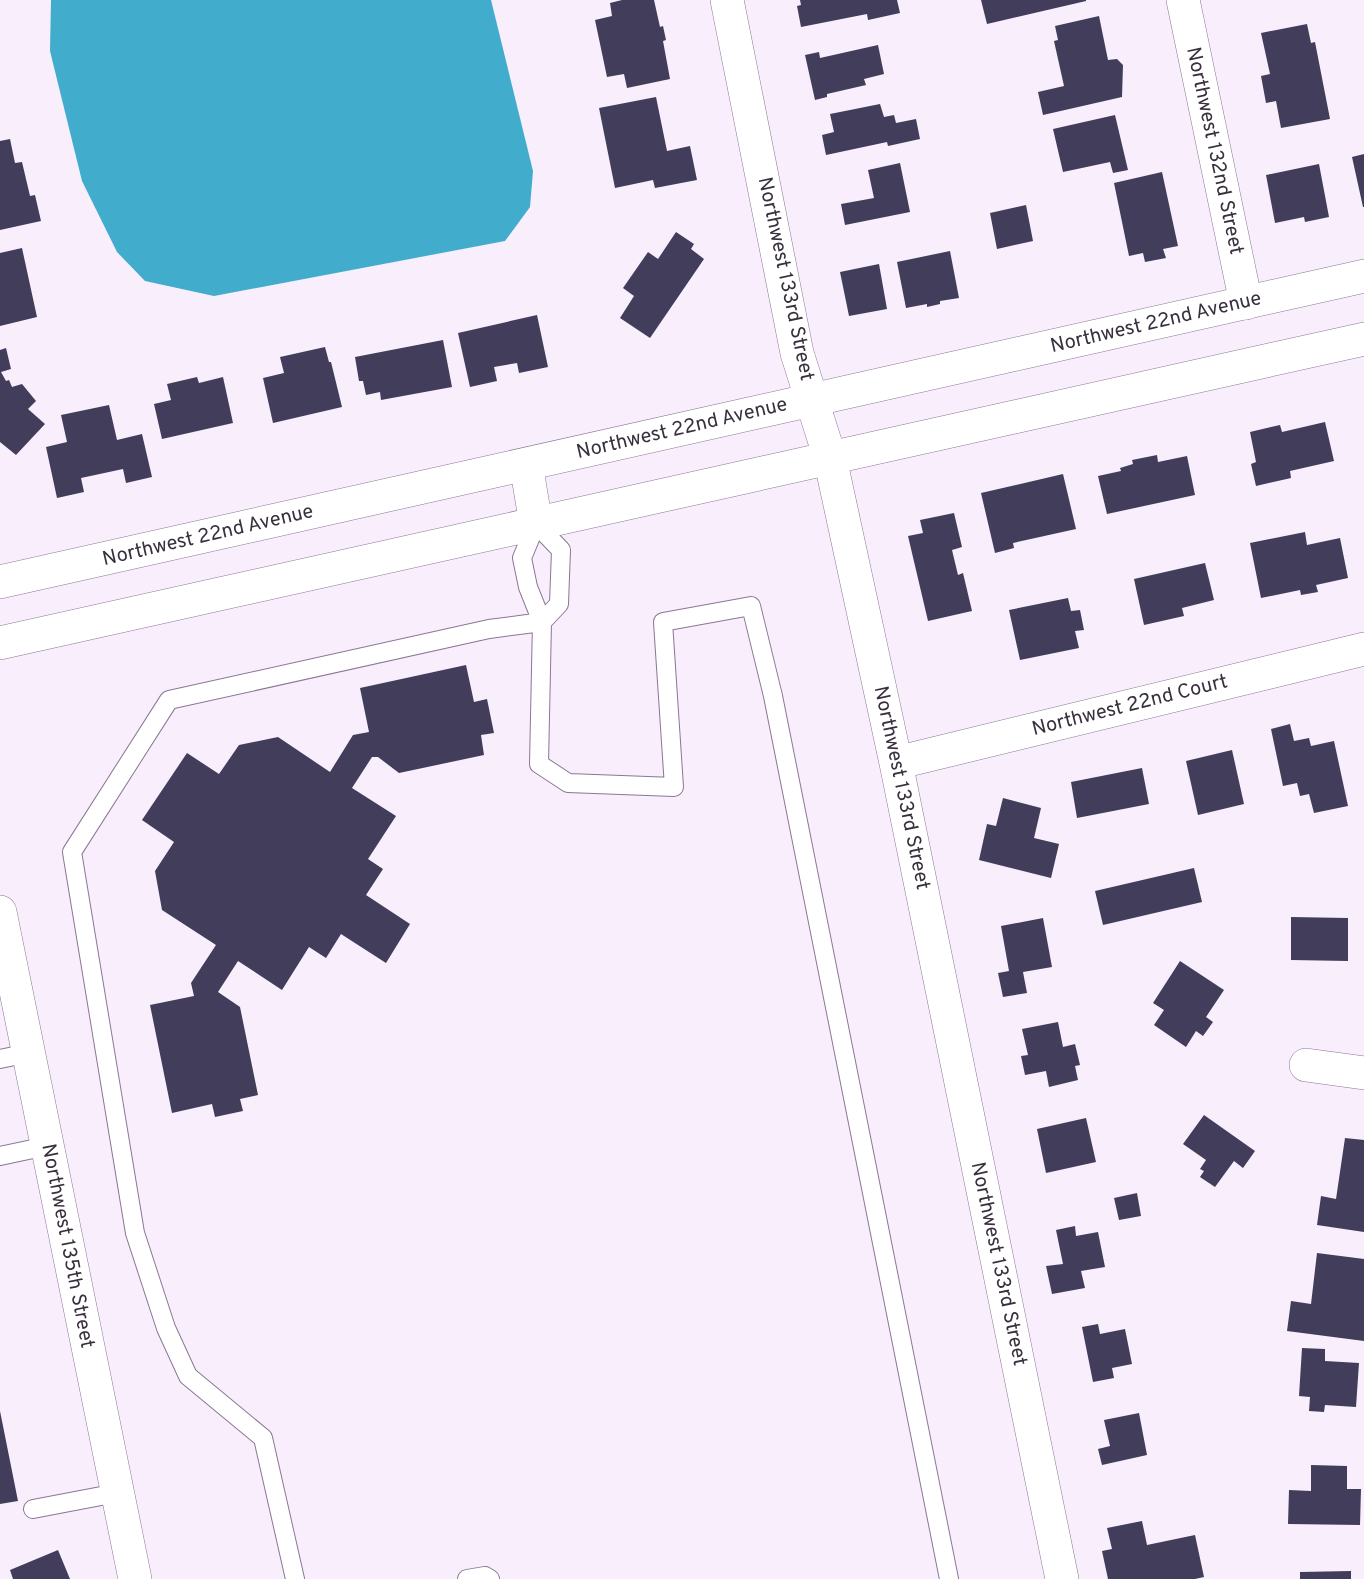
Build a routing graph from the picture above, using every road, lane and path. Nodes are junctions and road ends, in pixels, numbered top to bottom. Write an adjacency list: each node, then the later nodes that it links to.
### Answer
1 (727, 0): 6 (main road, Northwest 133rd Street)
2 (1183, 0): 4 (main road, Northwest 132nd Street)
3 (1364, 276): 4 (main road, Northwest 22nd Avenue)
4 (1246, 303): 6 (main road, Northwest 22nd Avenue)
5 (1364, 339): 7 (main road)
6 (812, 400): 7 (main road, Northwest 133rd Street); 8 (main road, Northwest 22nd Avenue)
7 (830, 458): 9 (main road); 14 (main road, Northwest 133rd Street)
8 (526, 464): 9 (main road); 10 (main road, Northwest 22nd Avenue)
9 (536, 524): 11 (lane); 11 (lane); 12 (main road)
10 (0, 582)
11 (542, 622): 24 (lane); 27 (lane)
12 (0, 643)
13 (1364, 649): 14 (main road, Northwest 22nd Court)
14 (896, 763): 28 (main road, Northwest 133rd Street)
15 (0, 912): 16 (main road, Northwest 135th Street)
16 (14, 1056): 19 (main road, Northwest 135th Street)
17 (1306, 1065): 18 (main road)
18 (1364, 1073)
19 (47, 1146): 20 (lane); 21 (main road, Northwest 135th Street)
20 (0, 1156)
21 (117, 1492): 22 (lane); 23 (main road, Northwest 135th Street)
22 (33, 1509)
23 (135, 1579)
24 (295, 1579)
25 (467, 1579): 26 (lane)
26 (490, 1579)
27 (949, 1579)
28 (1062, 1579)

